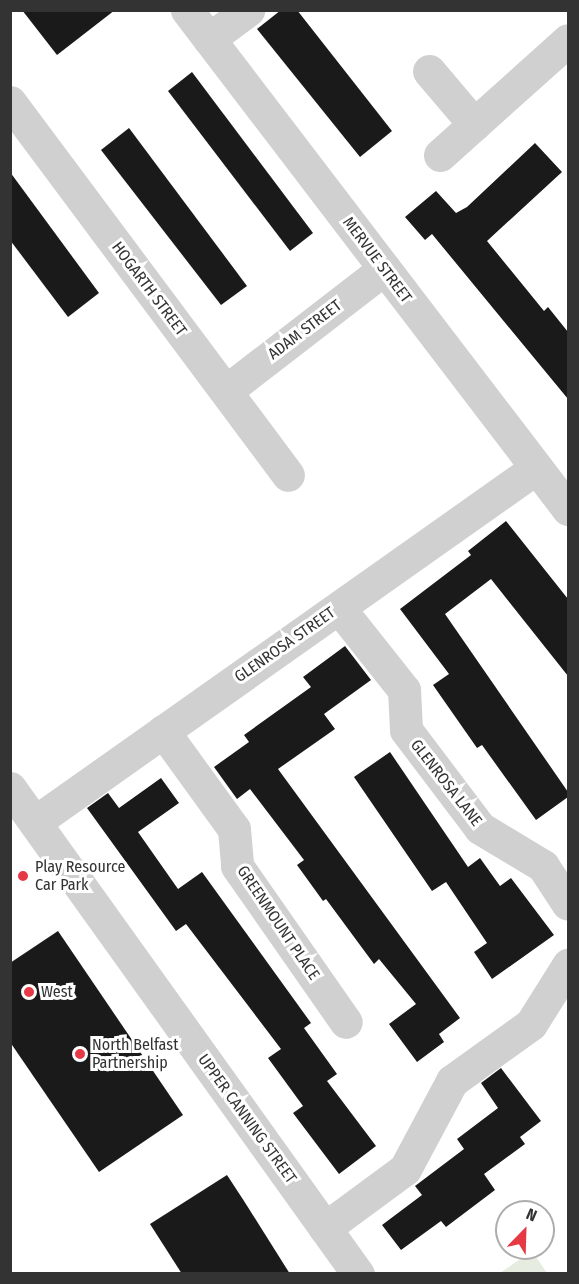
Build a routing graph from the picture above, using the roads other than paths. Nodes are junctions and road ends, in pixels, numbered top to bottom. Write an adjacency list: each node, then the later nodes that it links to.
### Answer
1 (187, 10): 3 (street, MERVUE STREET)
2 (248, 10): 3 (street)
3 (209, 39): 9 (street, MERVUE STREET)
4 (565, 51): 7 (street)
5 (429, 71): 7 (street)
6 (10, 102): 10 (street, HOGARTH STREET)
7 (474, 124): 8 (street)
8 (440, 155)
9 (384, 269): 10 (street, ADAM STREET); 11 (street, MERVUE STREET)
10 (226, 391): 12 (street, HOGARTH STREET)
11 (536, 468): 13 (street, MERVUE STREET); 14 (street, GLENROSA STREET)
12 (288, 475)
13 (568, 509)
14 (339, 608): 15 (street, GLENROSA STREET); 18 (street, GLENROSA LANE)
15 (163, 731): 17 (street, GLENROSA STREET); 20 (street, GREENMOUNT PLACE)
16 (10, 788): 17 (street, UPPER CANNING STREET)
17 (35, 822): 21 (street, UPPER CANNING STREET)
18 (568, 904)
19 (568, 965): 21 (street)
20 (346, 1022)
21 (326, 1228): 22 (street, UPPER CANNING STREET)
22 (358, 1274)

